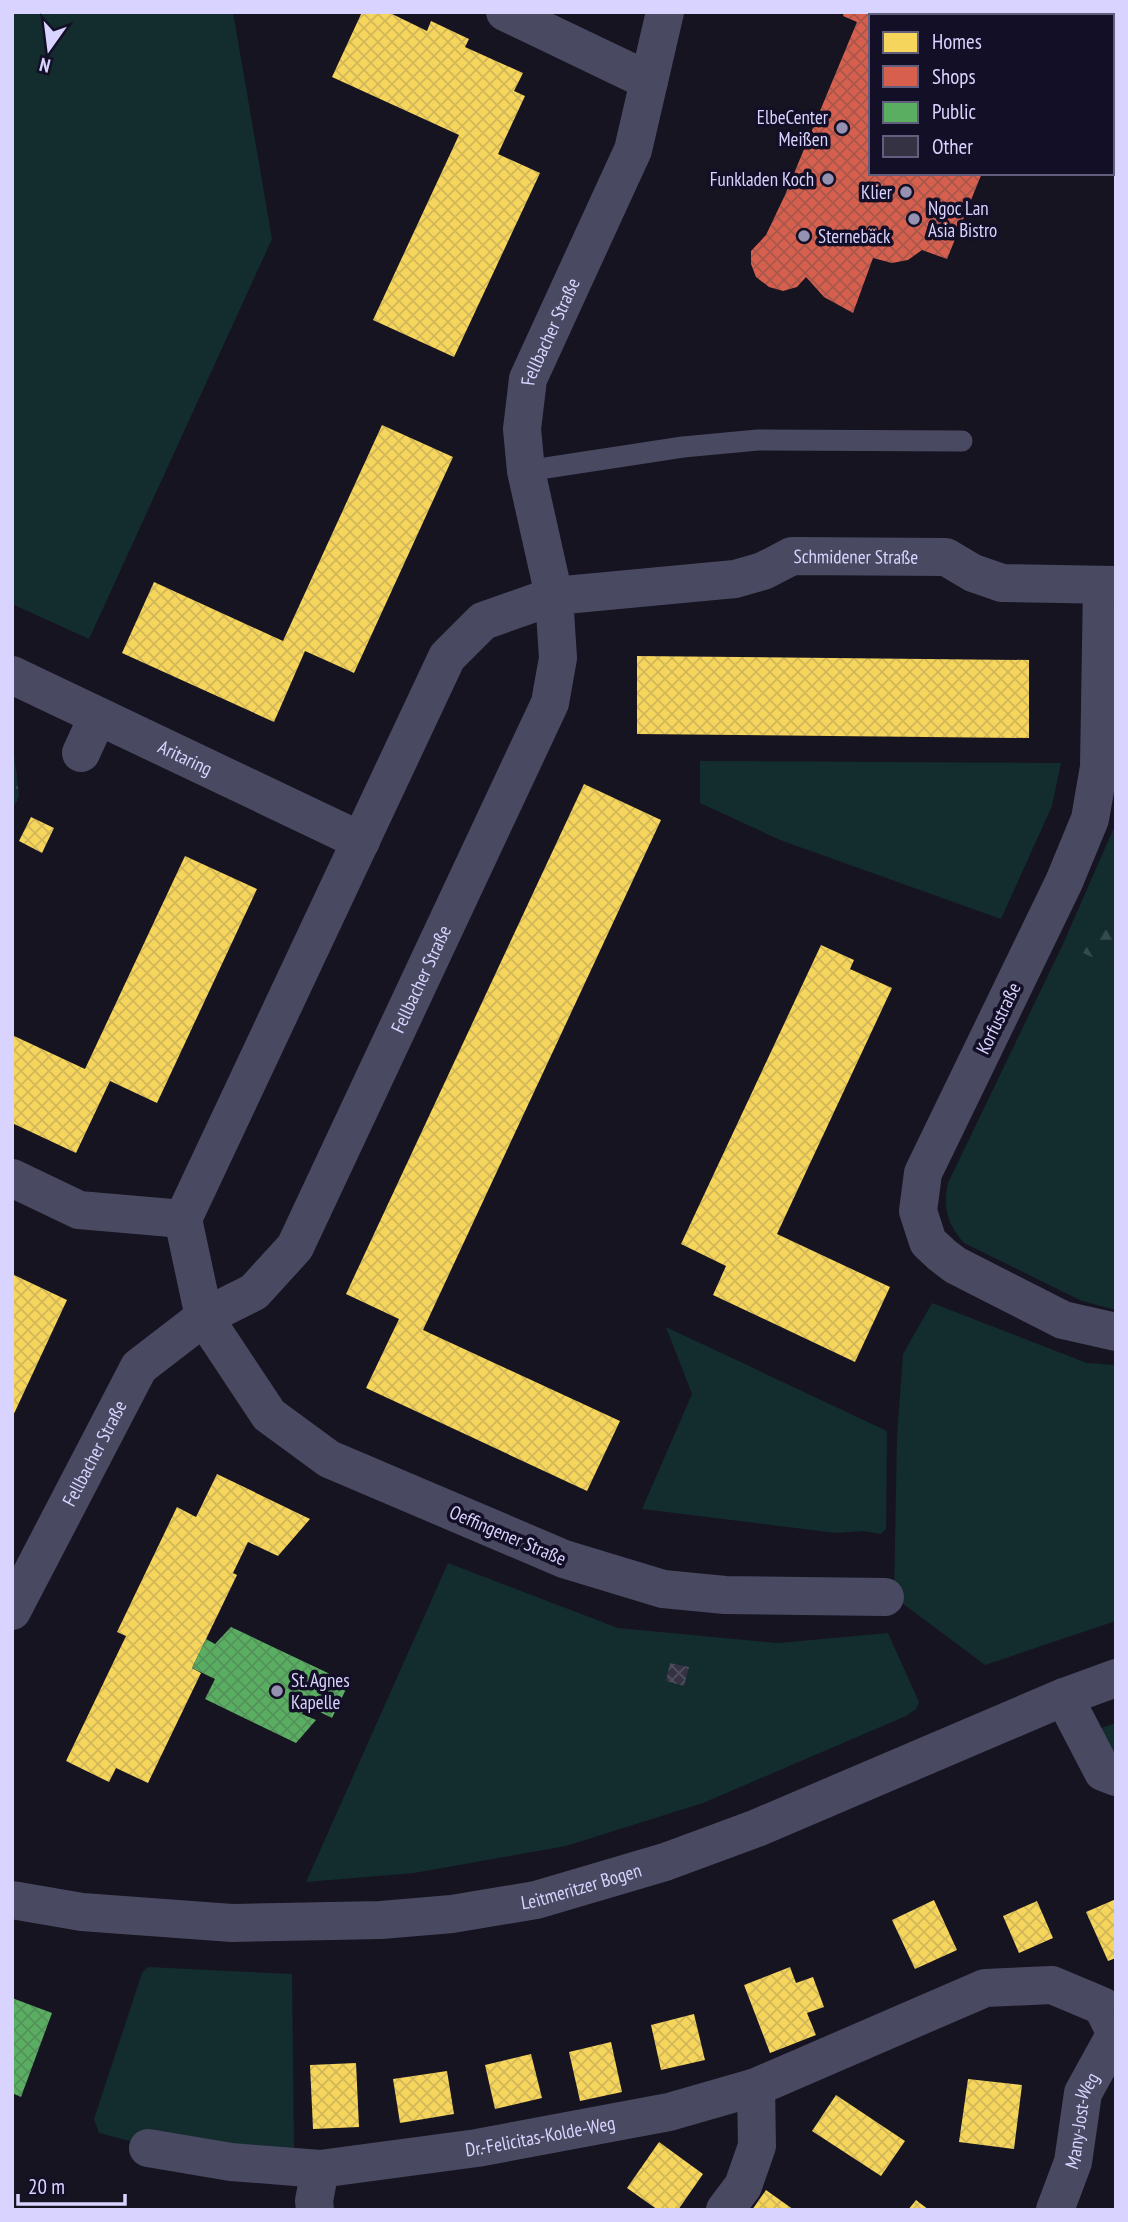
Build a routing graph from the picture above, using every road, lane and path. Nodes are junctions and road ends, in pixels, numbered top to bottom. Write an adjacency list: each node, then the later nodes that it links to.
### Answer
1 (505, 12): 3 (street)
2 (665, 12): 3 (street, Fellbacher Straße)
3 (649, 81): 5 (street, Fellbacher Straße)
4 (962, 441): 5 (lane)
5 (526, 471): 7 (street, Fellbacher Straße)
6 (1109, 585): 7 (street, Schmidener Straße); 15 (street, Korfustraße)
7 (554, 596): 11 (street); 14 (street, Fellbacher Straße)
8 (12, 675): 9 (street, Aritaring)
9 (98, 716): 10 (street); 11 (street, Aritaring)
10 (81, 753)
11 (361, 841): 13 (street)
12 (12, 1178): 13 (street)
13 (183, 1219): 14 (street)
14 (204, 1317): 16 (street, Oeffingener Straße); 17 (street, Fellbacher Straße)
15 (1116, 1332)
16 (885, 1597)
17 (12, 1611)
18 (1116, 1678): 19 (street, Leitmeritzer Bogen)
19 (1064, 1697): 20 (street); 21 (street, Leitmeritzer Bogen)
20 (1116, 1777)
21 (12, 1900)
22 (1116, 2033): 23 (street, Dr.-Felicitas-Kolde-Weg); 28 (street, Many-Jost-Weg)
23 (756, 2087): 25 (street, Dr.-Felicitas-Kolde-Weg); 27 (street)
24 (148, 2148): 25 (street, Dr.-Felicitas-Kolde-Weg)
25 (320, 2169): 26 (street)
26 (315, 2210)
27 (725, 2210)
28 (1055, 2210)

